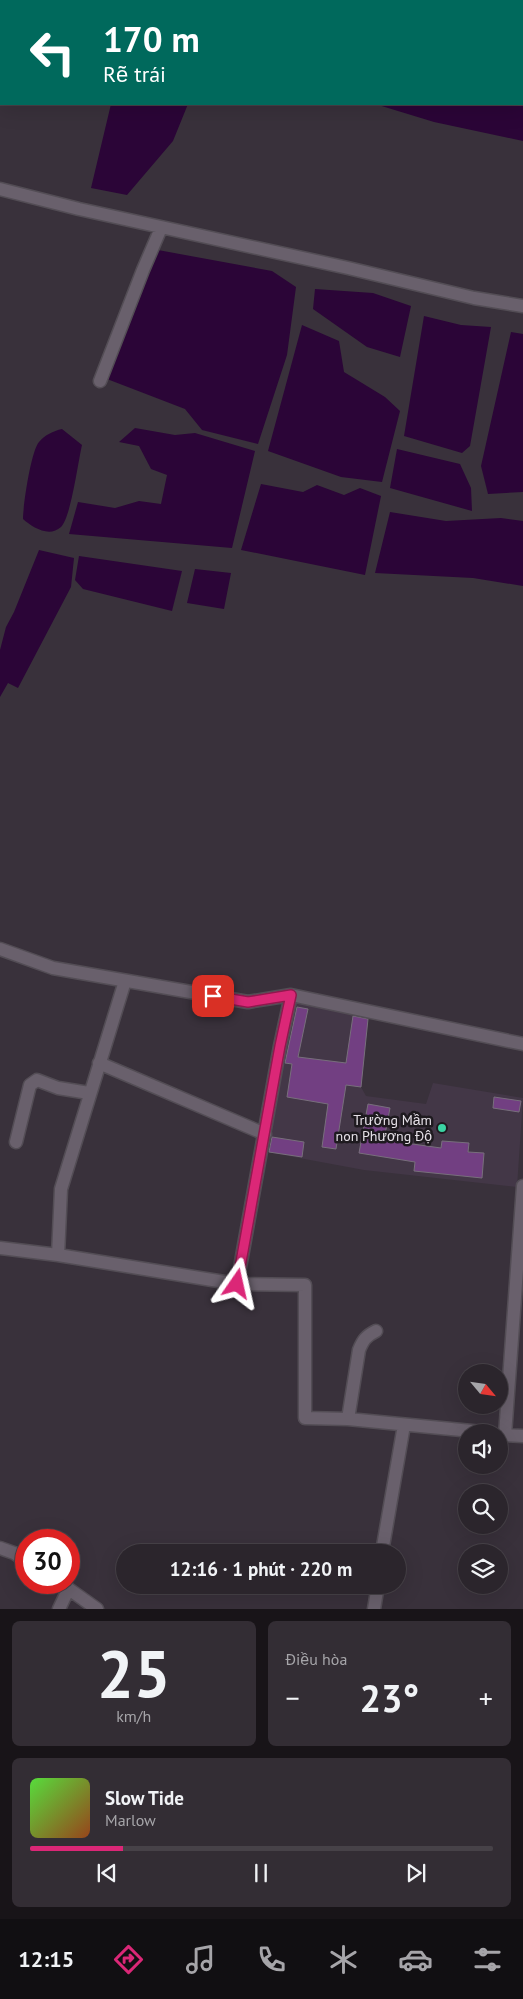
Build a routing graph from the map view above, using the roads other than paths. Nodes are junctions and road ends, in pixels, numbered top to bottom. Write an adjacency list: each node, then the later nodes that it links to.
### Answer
1 (0, 189): 2 (street)
2 (162, 228): 3 (street); 4 (street)
3 (523, 306)
4 (100, 381)
5 (0, 949): 6 (street)
6 (125, 980): 7 (street); 9 (street)
7 (291, 995): 8 (street); 11 (street)
8 (523, 1044)
9 (99, 1063): 10 (street); 11 (street)
10 (89, 1093): 12 (street); 15 (street)
11 (265, 1134): 16 (street)
12 (16, 1142)
13 (523, 1186): 19 (street)
14 (0, 1248): 15 (street)
15 (58, 1255): 16 (street)
16 (237, 1284): 18 (street)
17 (376, 1331): 18 (street)
18 (348, 1419): 20 (street)
19 (503, 1424)
20 (404, 1425): 21 (street); 24 (street)
21 (458, 1430)
22 (508, 1435): 23 (street)
23 (523, 1436)
24 (383, 1544)
25 (0, 1548): 26 (street)
26 (15, 1554)
27 (62, 1594): 30 (street)
28 (75, 1594): 31 (street)
29 (376, 1594): 32 (street)
30 (59, 1609)
31 (97, 1609)
32 (374, 1609)

